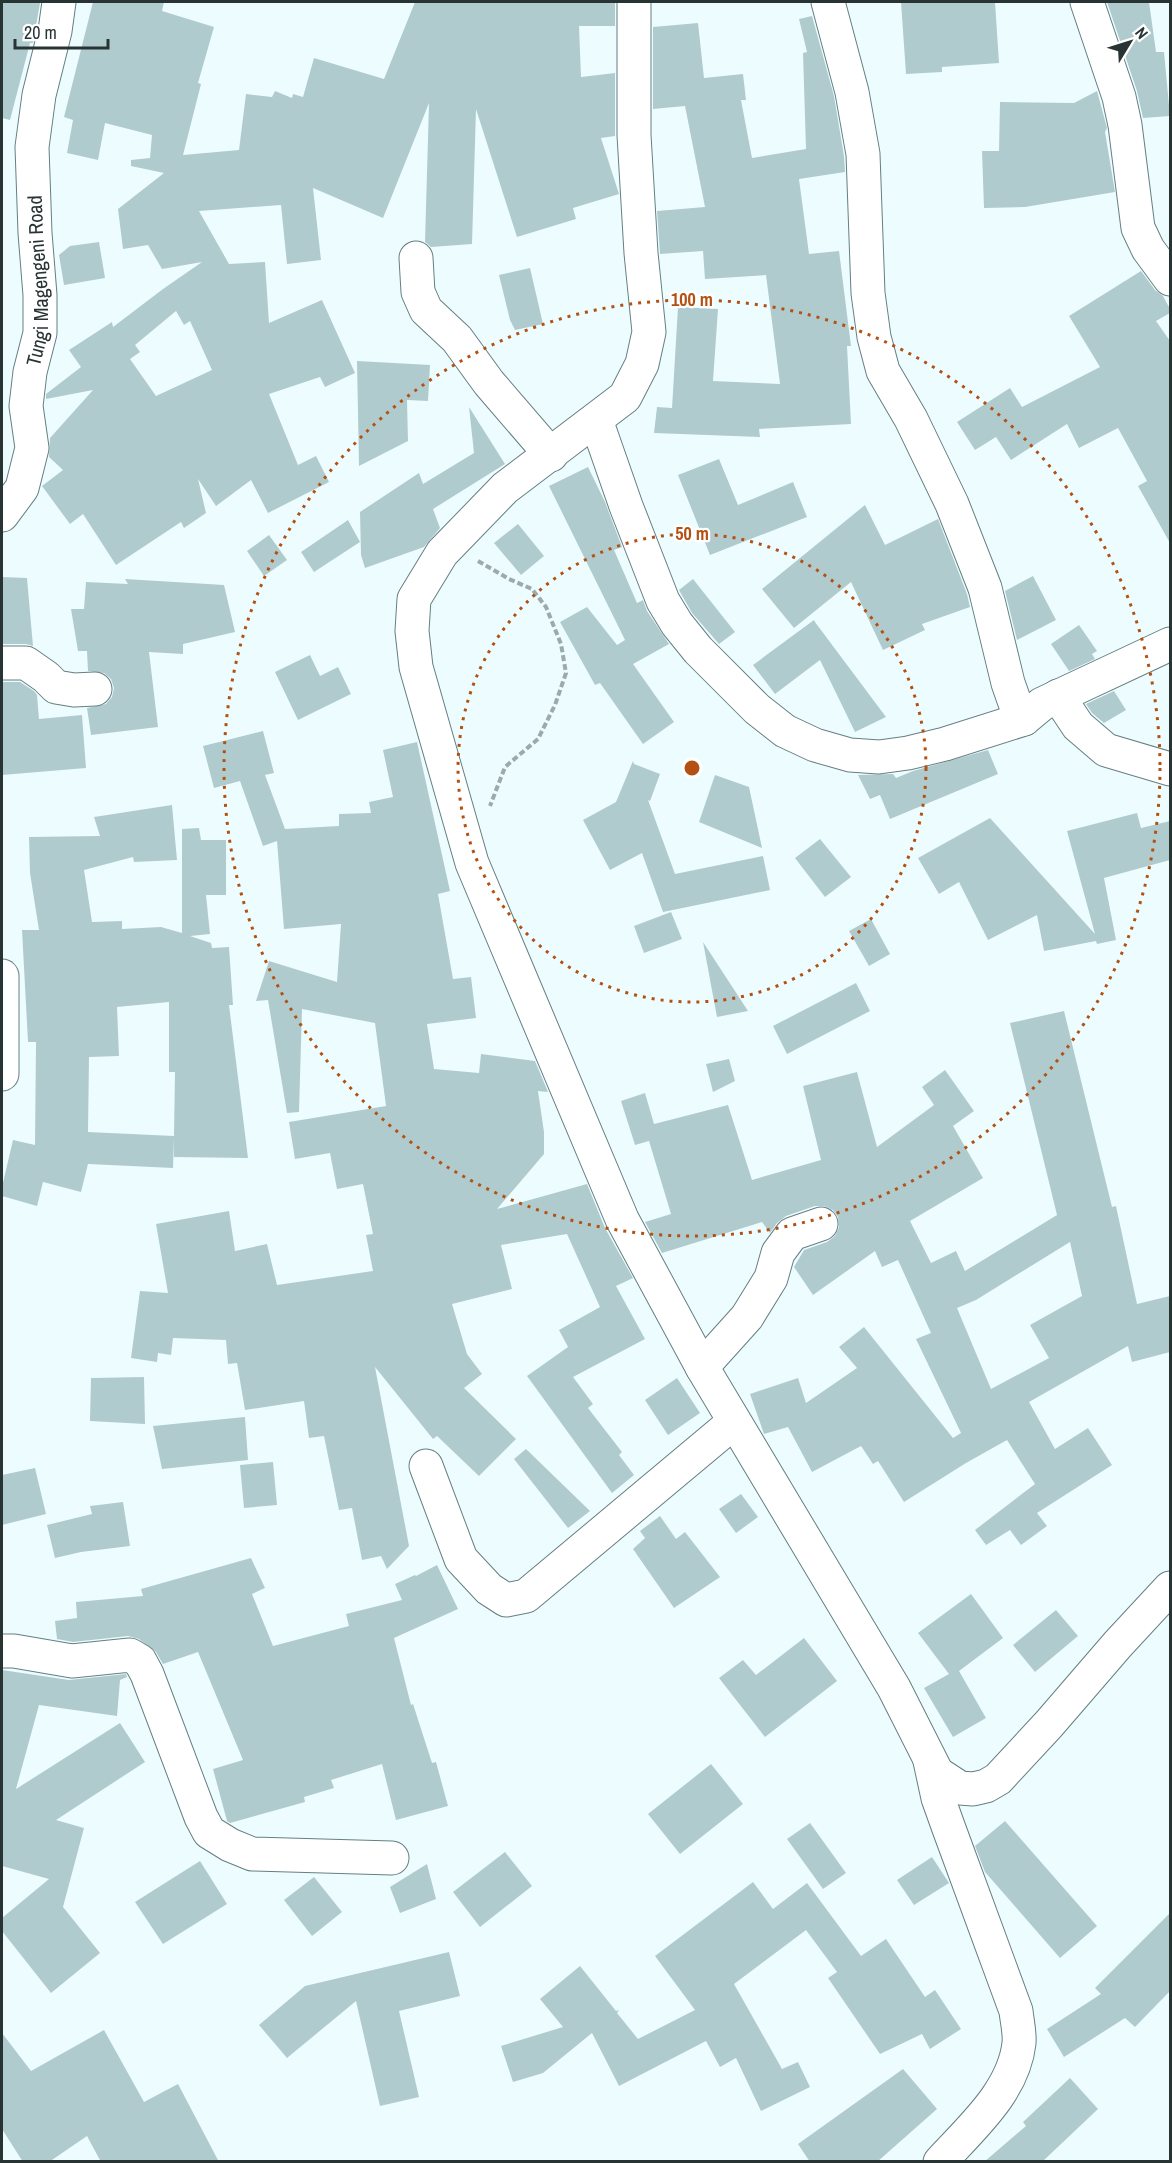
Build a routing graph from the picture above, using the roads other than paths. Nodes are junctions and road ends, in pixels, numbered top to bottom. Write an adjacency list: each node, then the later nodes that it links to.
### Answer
1 (59, 2): 9 (street, Tungi Magengeni Road)
2 (634, 2): 7 (street)
3 (828, 2): 14 (street)
4 (1087, 2): 6 (street)
5 (416, 258): 8 (street)
6 (1170, 279)
7 (596, 420): 8 (street); 14 (street)
8 (551, 455): 19 (street)
9 (2, 514)
10 (1170, 644): 13 (street)
11 (2, 663): 12 (street)
12 (95, 688)
13 (1058, 696): 14 (street); 15 (street)
14 (1024, 719)
15 (1170, 769)
16 (2, 976): 17 (street)
17 (2, 1074)
18 (820, 1224): 19 (street)
19 (702, 1367): 20 (street)
20 (734, 1422): 21 (street); 24 (street)
21 (426, 1466)
22 (1170, 1588): 24 (street)
23 (2, 1651): 25 (street)
24 (930, 1761): 26 (street)
25 (392, 1858)
26 (940, 2162)

